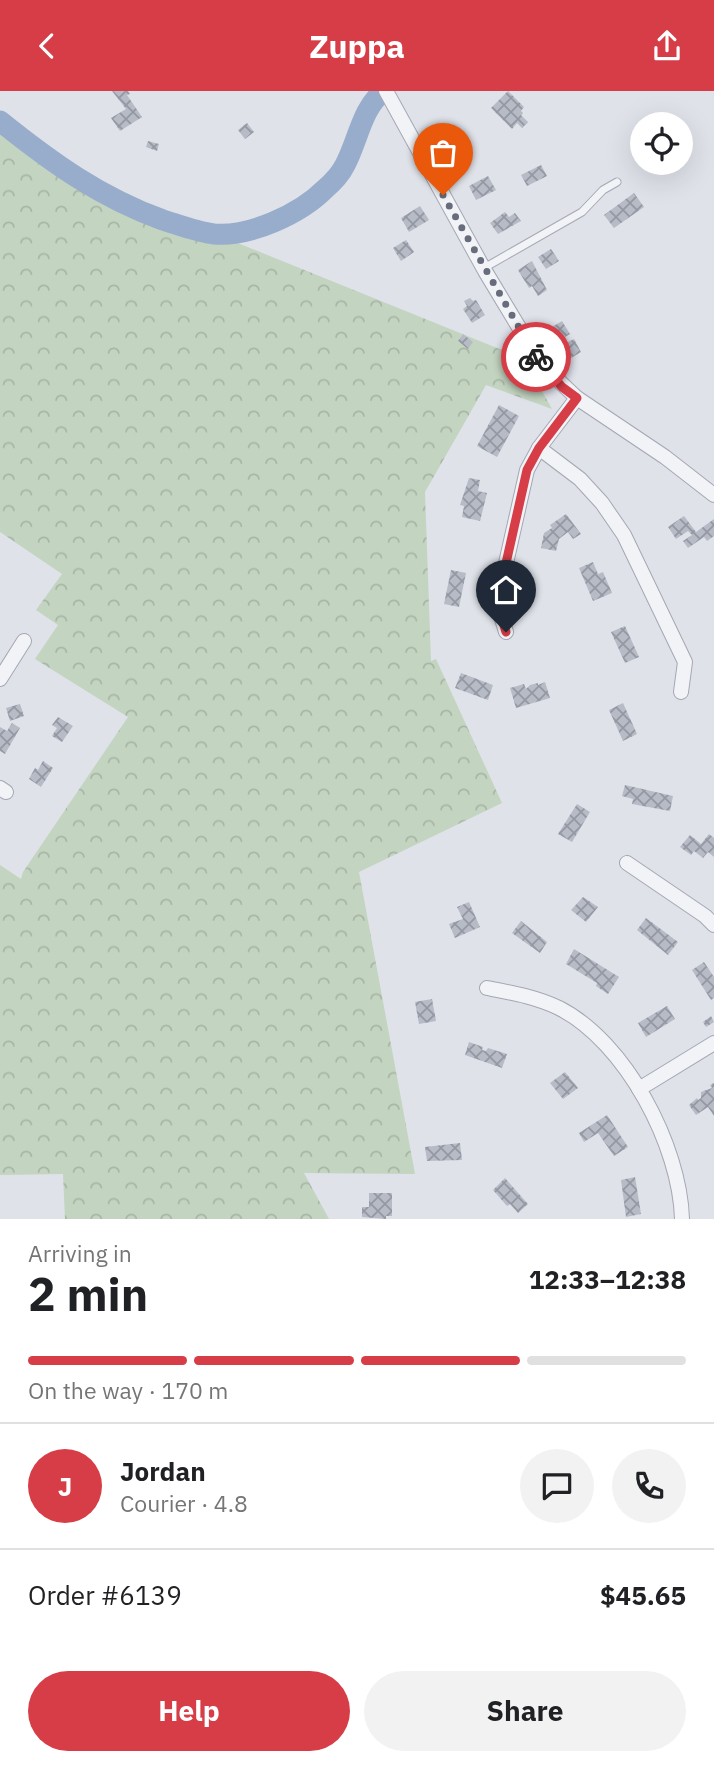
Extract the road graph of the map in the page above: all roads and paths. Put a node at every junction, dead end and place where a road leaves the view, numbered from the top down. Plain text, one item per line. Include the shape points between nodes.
1 (387, 93) edge
2 (617, 182) dead end
3 (484, 268) junction
4 (577, 398) junction
5 (539, 448) junction
6 (714, 495) edge
7 (506, 632) dead end
8 (24, 641) dead end
9 (0, 679) edge
10 (681, 692) dead end
11 (627, 863) dead end
12 (714, 925) edge
13 (488, 988) dead end
14 (714, 1043) edge
15 (639, 1089) junction
16 (682, 1219) edge

1 - 3 street
2 - 3 lane via 582,212
3 - 4 street via 541,365
4 - 5 street
4 - 6 street
5 - 7 street via 527,470 497,603
5 - 10 street via 580,479 624,535 685,662
8 - 9 street
11 - 12 street
13 - 15 street via 532,996 562,1010 587,1027
14 - 15 street
15 - 16 street via 669,1149

